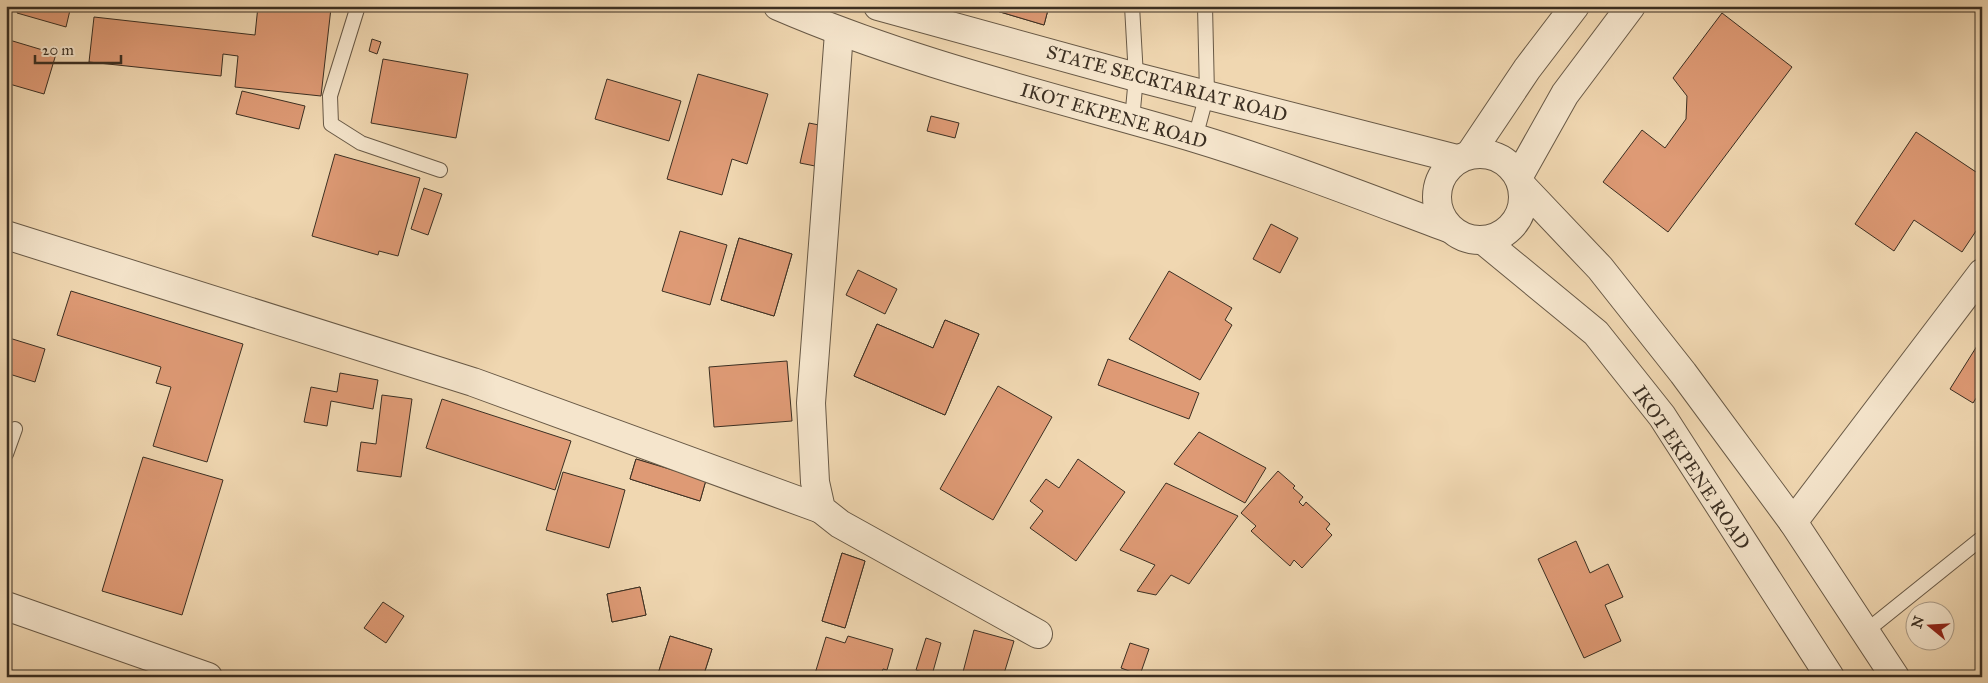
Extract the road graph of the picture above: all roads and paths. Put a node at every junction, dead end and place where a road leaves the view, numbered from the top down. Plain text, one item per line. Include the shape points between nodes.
1 (358, 6) edge
2 (778, 6) edge
3 (878, 6) edge
4 (1132, 6) edge
5 (1205, 6) edge
6 (1575, 6) edge
7 (1631, 6) edge
8 (839, 33) junction
9 (1136, 77) junction
10 (1207, 94) junction
11 (1132, 120) junction
12 (1195, 138) junction
13 (1463, 156) junction
14 (440, 170) dead end
15 (1521, 182) junction
16 (1448, 228) junction
17 (6, 235) edge
18 (1483, 240) junction
19 (1982, 273) edge
20 (15, 429) dead end
21 (6, 454) edge
22 (821, 509) junction
23 (1793, 522) junction
24 (1982, 538) edge
25 (6, 606) edge
26 (1865, 632) junction
27 (1038, 634) dead end
28 (208, 677) edge
29 (1830, 677) edge
30 (1895, 677) edge

1 - 14 lane via 330,96 331,124 361,143
2 - 8 street, IKOT EKPENE ROAD
3 - 9 street, STATE SECRTARIAT ROAD
4 - 9 lane
5 - 10 lane
6 - 13 street
7 - 15 street via 1565,94
8 - 11 street, IKOT EKPENE ROAD
8 - 22 street via 811,404 815,482
9 - 10 street, STATE SECRTARIAT ROAD
9 - 11 lane
10 - 12 lane
10 - 13 street, STATE SECRTARIAT ROAD
11 - 12 street, IKOT EKPENE ROAD
12 - 16 street, IKOT EKPENE ROAD
13 - 15 street via 1489,153 1506,161
13 - 16 street via 1445,170 1438,184 1436,200
15 - 18 street via 1523,206 1515,223 1501,235
15 - 23 street via 1600,268 1683,373
16 - 18 street via 1465,238
17 - 22 street via 473,382
18 - 29 street, IKOT EKPENE ROAD via 1596,334 1662,416
19 - 23 street
20 - 21 lane
22 - 27 street via 840,524
23 - 26 street
24 - 26 lane
25 - 28 street
26 - 30 street

